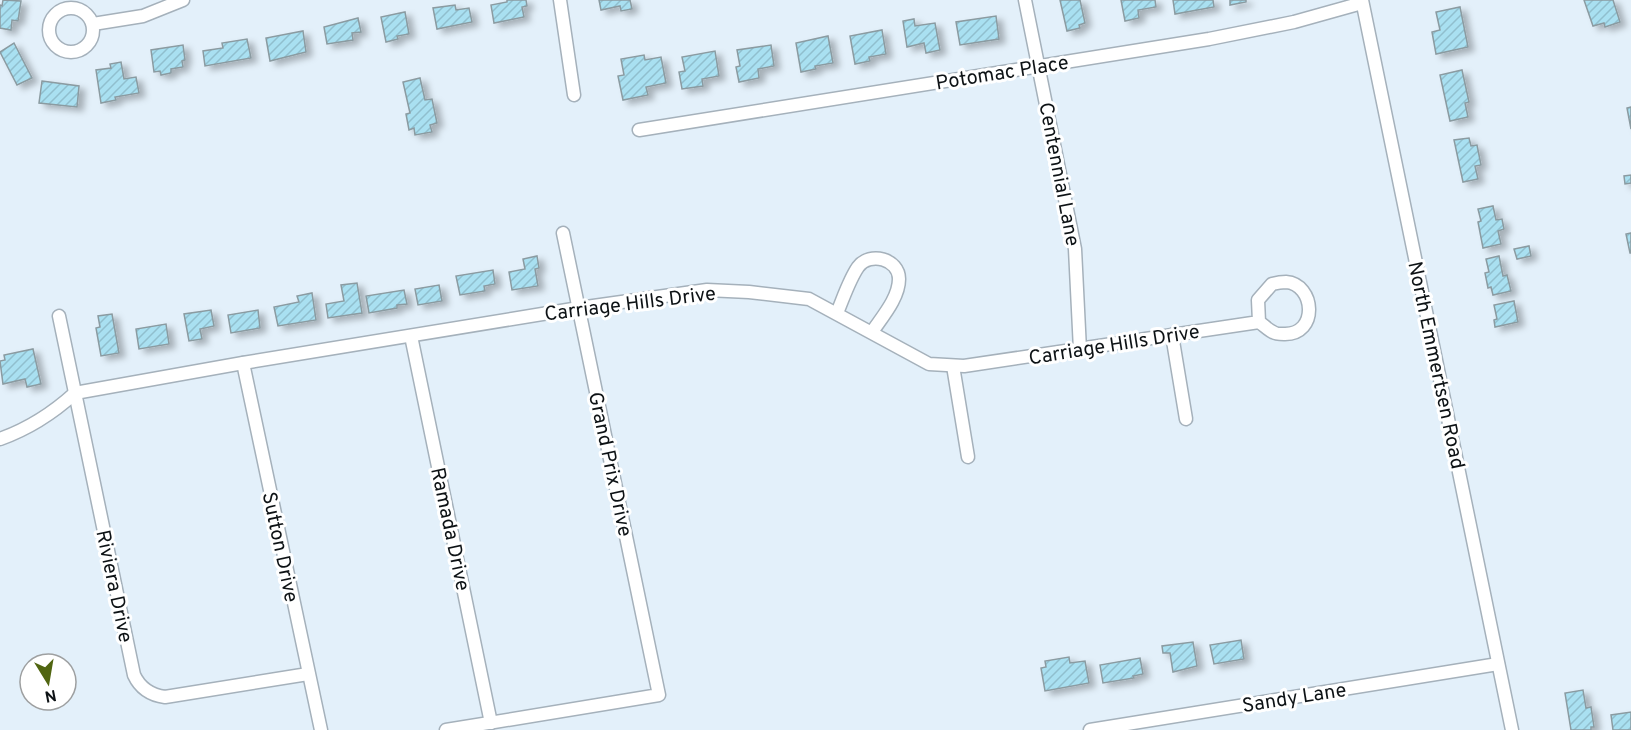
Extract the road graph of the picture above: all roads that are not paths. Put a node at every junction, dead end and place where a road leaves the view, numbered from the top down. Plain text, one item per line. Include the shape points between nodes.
1 (183, 0) edge
2 (560, 0) edge
3 (1025, 0) edge
4 (1362, 1) edge
5 (93, 24) dead end
6 (1039, 66) junction
7 (574, 95) dead end
8 (639, 130) dead end
9 (563, 233) dead end
10 (579, 308) junction
11 (837, 313) junction
12 (59, 316) dead end
13 (1259, 322) junction
14 (872, 332) junction
15 (1172, 335) junction
16 (411, 336) junction
17 (1080, 350) junction
18 (243, 363) junction
19 (953, 366) junction
20 (75, 393) junction
21 (1186, 419) dead end
22 (0, 439) edge
23 (968, 457) dead end
24 (1498, 664) junction
25 (308, 674) junction
26 (491, 723) junction
27 (321, 730) edge
28 (446, 730) edge
29 (1090, 730) edge
30 (1512, 730) edge

1 - 5 street via 143,16
2 - 7 street
3 - 6 street, Centennial Lane
4 - 6 street, Potomac Place via 1294,22
4 - 24 street, North Emmertsen Road
6 - 8 street, Potomac Place
6 - 17 street, Centennial Lane via 1075,249
9 - 10 street, Grand Prix Drive
10 - 11 street, Carriage Hills Drive via 707,290 809,299
10 - 16 street, Carriage Hills Drive
10 - 26 street, Grand Prix Drive via 659,695
11 - 14 street, Carriage Hills Drive
11 - 14 street via 858,266 880,258 890,262 898,270 896,294
12 - 20 street, Riviera Drive
13 - 13 street via 1258,300 1272,284 1288,282 1303,290 1309,306 1307,321 1300,330 1275,334
13 - 15 street, Carriage Hills Drive
14 - 19 street, Carriage Hills Drive via 929,364
15 - 17 street, Carriage Hills Drive
15 - 21 street
16 - 18 street, Carriage Hills Drive
16 - 26 street, Ramada Drive
17 - 19 street, Carriage Hills Drive
18 - 20 street, Carriage Hills Drive
18 - 25 street, Sutton Drive
19 - 23 street
20 - 22 street via 55,411
20 - 25 street, Riviera Drive via 138,682 146,691 165,697
24 - 29 street, Sandy Lane
24 - 30 street, North Emmertsen Road
25 - 27 street, Sutton Drive
26 - 28 street

